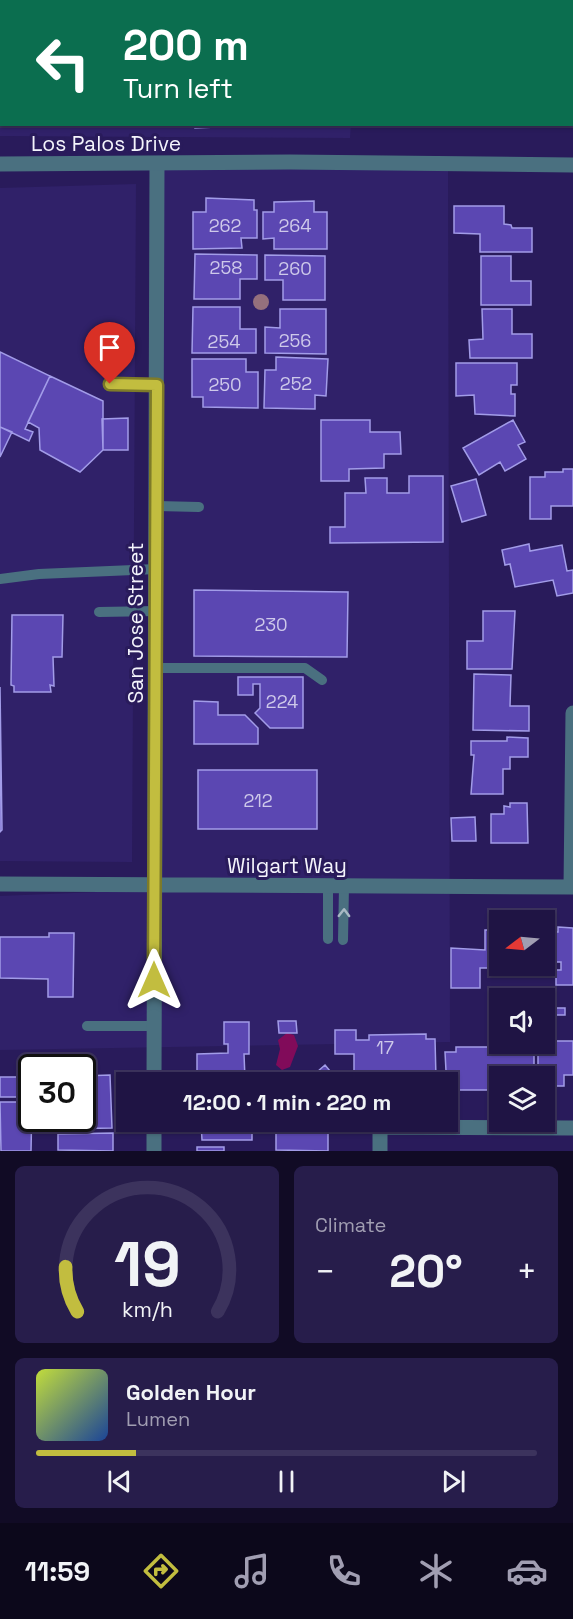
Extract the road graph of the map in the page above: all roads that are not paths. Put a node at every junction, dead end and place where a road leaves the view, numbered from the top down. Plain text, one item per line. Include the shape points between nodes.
1 (0, 164) edge
2 (157, 164) junction
3 (573, 165) edge
4 (110, 384) dead end
5 (157, 385) junction
6 (157, 506) junction
7 (199, 507) dead end
8 (157, 569) junction
9 (0, 579) edge
10 (157, 611) junction
11 (99, 612) dead end
12 (156, 668) junction
13 (322, 680) dead end
14 (573, 713) edge
15 (0, 884) edge
16 (155, 886) junction
17 (328, 886) junction
18 (344, 886) junction
19 (572, 886) edge
20 (328, 939) dead end
21 (343, 940) dead end
22 (87, 1026) dead end
23 (154, 1026) junction
24 (154, 1072) edge
25 (573, 1128) edge
26 (154, 1132) edge
27 (154, 1151) edge
28 (380, 1151) edge

1 - 2 street, Los Palos Drive
2 - 3 street, Los Palos Drive
2 - 5 street, San Jose Street
4 - 5 lane
5 - 6 street, San Jose Street
6 - 7 lane
6 - 8 street, San Jose Street
8 - 9 lane
8 - 10 street, San Jose Street
10 - 11 lane
10 - 12 street, San Jose Street
12 - 13 lane via 305,669
12 - 16 street, San Jose Street
14 - 19 street
15 - 16 street, Wilgart Way
16 - 17 street, Wilgart Way
16 - 23 street, San Jose Street
17 - 18 street, Wilgart Way
17 - 20 lane
18 - 19 street, Wilgart Way
21 -> 18 lane
22 - 23 lane
23 - 24 street, San Jose Street
25 - 28 street via 380,1127
26 - 27 street

